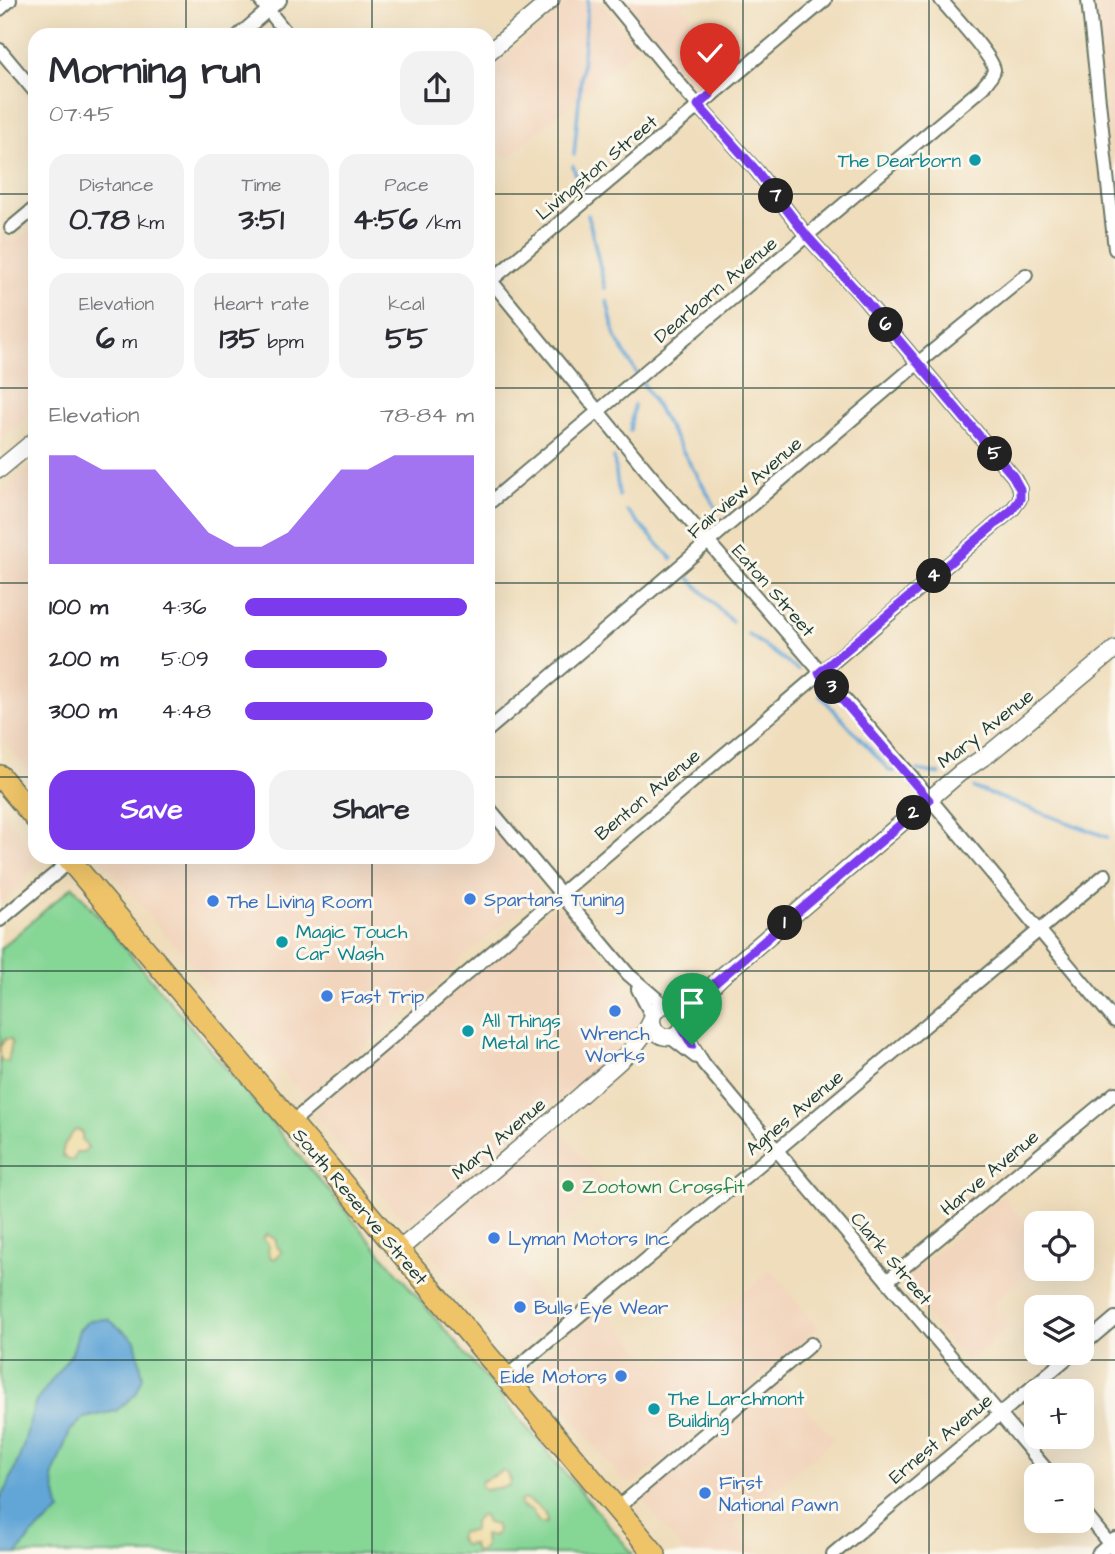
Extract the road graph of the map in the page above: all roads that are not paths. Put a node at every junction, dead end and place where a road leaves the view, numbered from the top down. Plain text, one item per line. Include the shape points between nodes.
1 (10, 0) edge
2 (280, 0) edge
3 (551, 0) edge
4 (611, 0) edge
5 (825, 0) edge
6 (941, 0) edge
7 (1088, 0) edge
8 (264, 5) edge
9 (0, 9) edge
10 (245, 28) edge
11 (282, 28) edge
12 (495, 46) edge
13 (0, 50) edge
14 (28, 84) edge
15 (698, 105) junction
16 (28, 214) edge
17 (11, 228) dead end
18 (807, 236) junction
19 (1115, 249) edge
20 (495, 275) edge
21 (1026, 275) dead end
22 (495, 287) edge
23 (918, 363) junction
24 (597, 411) junction
25 (28, 446) edge
26 (0, 469) edge
27 (495, 498) edge
28 (709, 544) junction
29 (1115, 649) edge
30 (819, 673) junction
31 (495, 724) edge
32 (0, 776) edge
33 (929, 800) junction
34 (28, 810) edge
35 (495, 815) edge
36 (64, 864) edge
37 (76, 864) edge
38 (1105, 875) dead end
39 (561, 892) junction
40 (0, 920) edge
41 (1040, 931) junction
42 (668, 1021) junction
43 (1115, 1021) edge
44 (1115, 1093) edge
45 (291, 1123) junction
46 (779, 1150) junction
47 (399, 1250) junction
48 (887, 1281) junction
49 (1115, 1318) edge
50 (1094, 1336) edge
51 (811, 1344) dead end
52 (1058, 1365) edge
53 (506, 1377) junction
54 (999, 1414) junction
55 (1041, 1463) edge
56 (617, 1508) junction
57 (1094, 1523) edge
58 (1113, 1544) edge
59 (655, 1554) edge
60 (833, 1554) edge
61 (1098, 1554) edge

1 - 9 street
2 - 8 street
3 - 12 street
4 - 15 street
5 - 15 street, Livingston Street
6 - 18 street, Dearborn Avenue via 987,55 994,72 982,88
7 - 19 street
8 - 10 street
8 - 11 street
13 - 14 street
15 - 18 street
15 - 20 street, Livingston Street
16 - 17 street
18 - 23 street
18 - 24 street, Dearborn Avenue
21 - 23 street, Fairview Avenue
22 - 24 street, Eaton Street
23 - 28 street, Fairview Avenue
23 - 30 street, Benton Avenue via 1013,476 1020,499
24 - 27 street, Dearborn Avenue
24 - 28 street, Eaton Street
25 - 26 street
28 - 30 street, Eaton Street
28 - 31 street, Fairview Avenue
29 - 33 street, Mary Avenue
30 - 33 street, Eaton Street
30 - 39 street, Benton Avenue
32 - 34 highway
33 - 41 street, Eaton Street
33 - 42 street, Mary Avenue
35 - 39 street
36 - 40 street
37 - 45 highway, South Reserve Street
38 - 41 street, Agnes Avenue
39 - 42 street, Clark Street
39 - 45 street, Benton Avenue
41 - 43 street, Eaton Street
41 - 46 street, Agnes Avenue
42 - 46 street, Clark Street
42 - 47 street, Mary Avenue
44 - 48 street, Harve Avenue
45 - 47 highway, South Reserve Street
46 - 48 street, Clark Street
46 - 53 street, Agnes Avenue
47 - 53 highway, South Reserve Street
48 - 54 street, Clark Street
49 - 50 street
51 - 56 street
52 - 54 street, Ernest Avenue
53 - 56 highway, South Reserve Street
54 - 55 street, Clark Street
54 - 60 street, Ernest Avenue
56 - 59 highway, South Reserve Street
57 - 58 street
58 - 61 street

